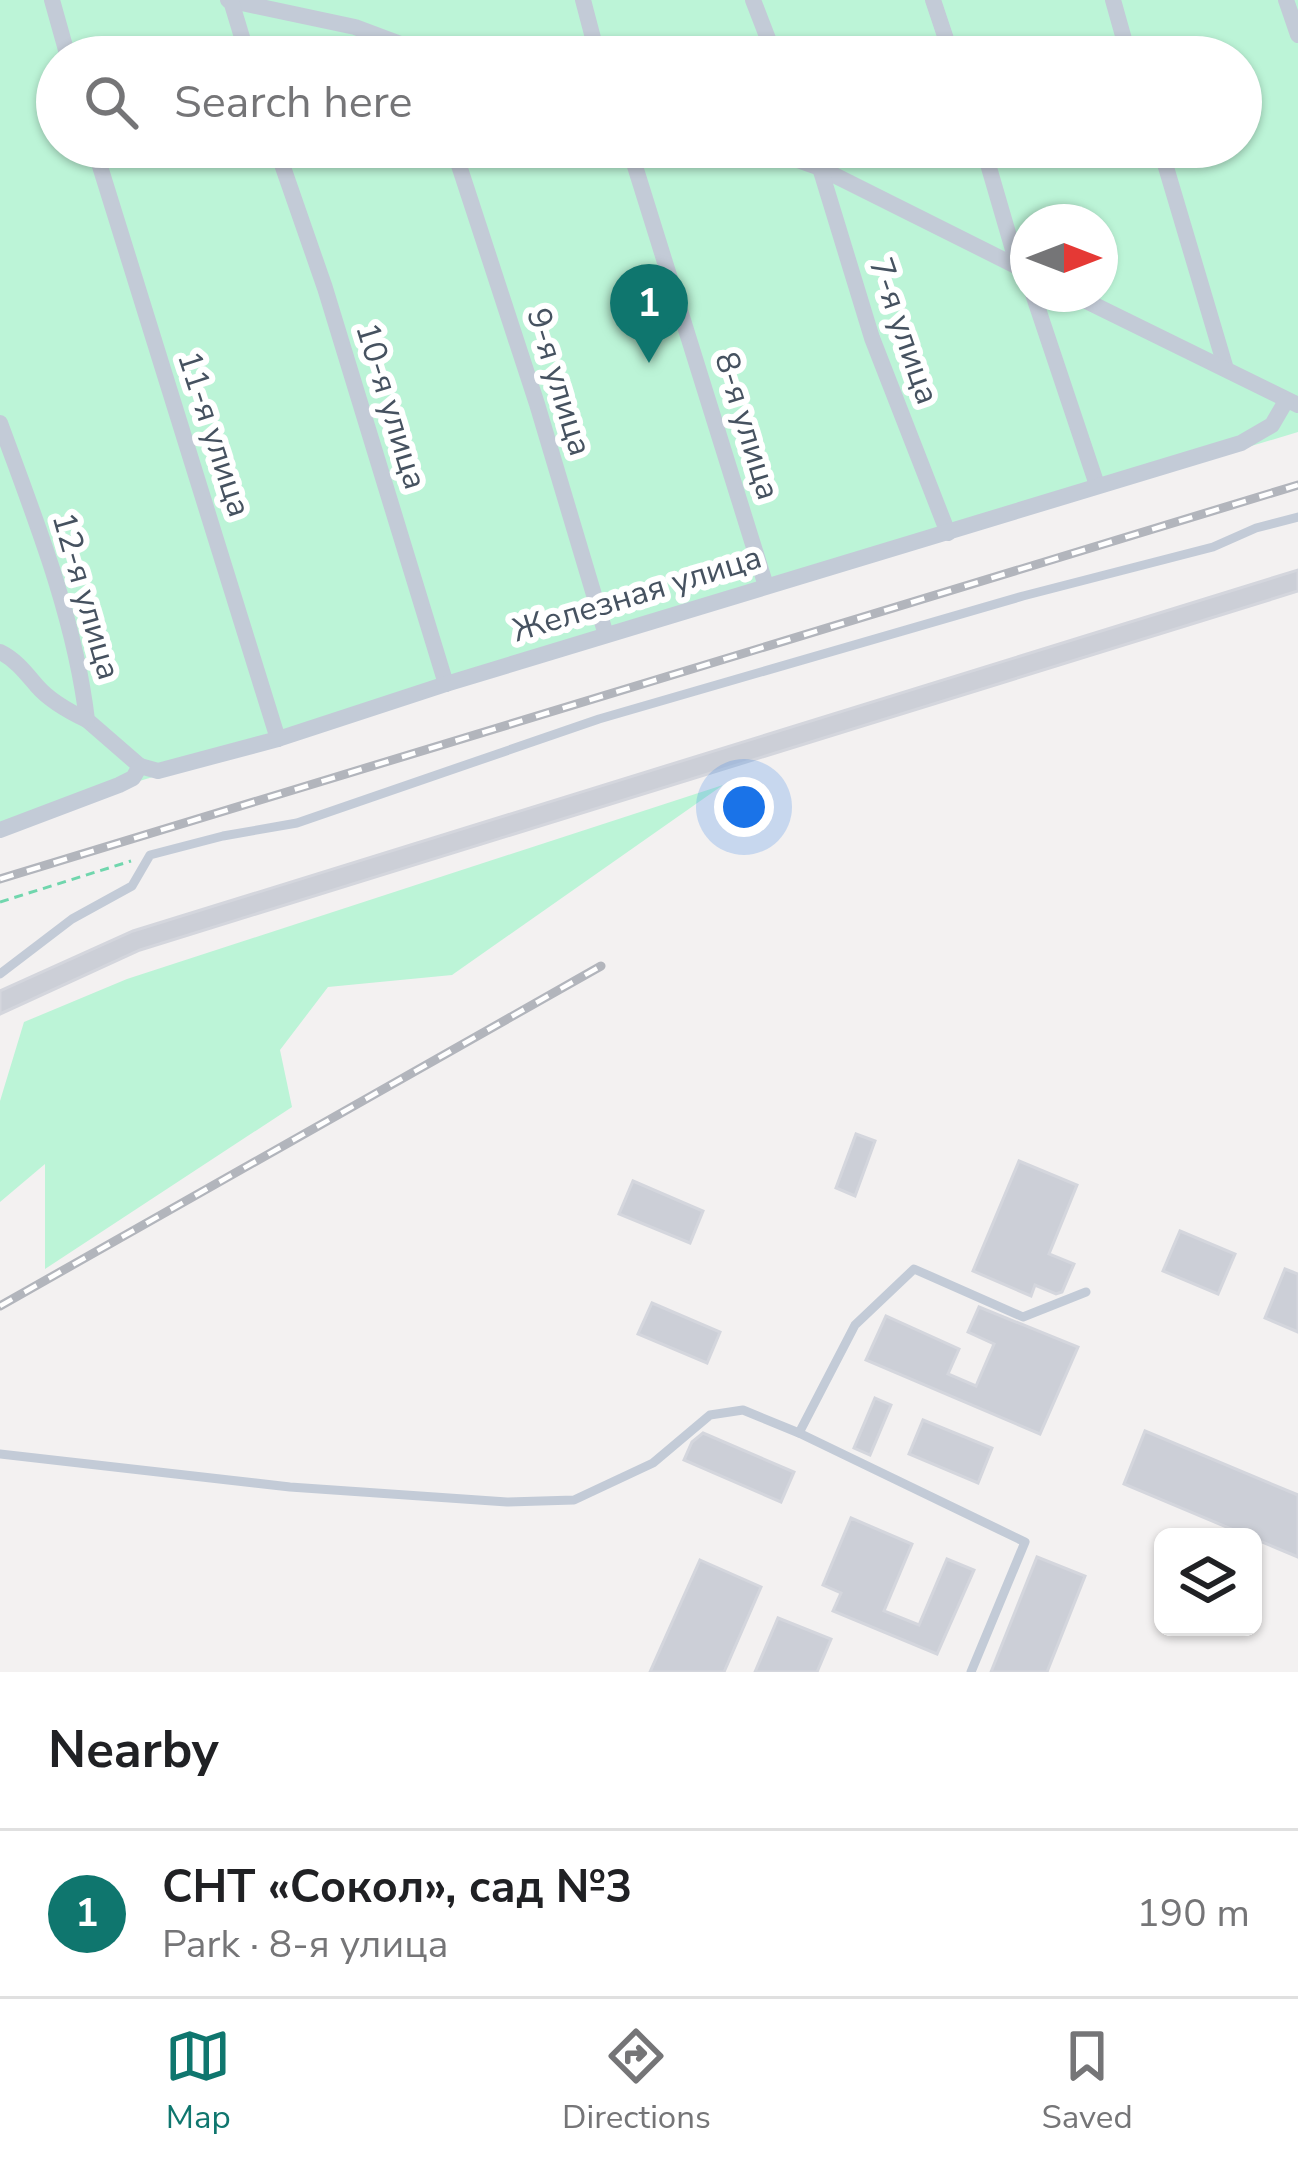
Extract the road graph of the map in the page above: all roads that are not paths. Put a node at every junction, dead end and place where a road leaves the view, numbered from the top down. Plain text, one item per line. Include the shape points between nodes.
1 (52, 0) edge
2 (230, 0) edge
3 (583, 0) edge
4 (753, 0) edge
5 (933, 0) edge
6 (1113, 0) edge
7 (1286, 0) edge
8 (1298, 35) edge
9 (62, 36) edge
10 (241, 36) edge
11 (379, 36) edge
12 (592, 36) edge
13 (767, 36) edge
14 (945, 36) edge
15 (1123, 36) edge
16 (101, 168) edge
17 (283, 168) edge
18 (460, 168) edge
19 (636, 168) edge
20 (820, 168) joint
21 (990, 168) edge
22 (1166, 168) edge
23 (1010, 230) edge
24 (1010, 263) edge
25 (1039, 312) edge
26 (1109, 312) edge
27 (1226, 369) junction
28 (1292, 403) edge
29 (0, 423) edge
30 (1096, 485) junction
31 (1298, 517) edge
32 (948, 533) junction
33 (766, 586) junction
34 (606, 635) junction
35 (0, 652) edge
36 (446, 684) junction
37 (87, 720) junction
38 (278, 739) junction
39 (140, 766) junction
40 (0, 830) edge
41 (0, 974) edge
42 (1086, 1292) dead end
43 (799, 1433) junction
44 (0, 1454) edge
45 (971, 1672) edge

1 - 9 street
2 - 10 street
2 - 11 street
3 - 12 street
4 - 13 street
5 - 14 street
6 - 15 street
7 - 8 street
16 - 38 street, 11-я улица
17 - 36 street, 10-я улица
18 - 34 street, 9-я улица
19 - 33 street, 8-я улица
20 - 24 street
20 - 32 street, 7-я улица via 872,338
21 - 23 street
22 - 27 street
25 - 30 street
26 - 27 street
27 - 28 street
28 - 30 street, Железная улица via 1241,443
29 - 37 street, 12-я улица via 65,619
30 - 32 street, Железная улица
31 - 41 lane via 599,719 297,823 150,855 132,886
32 - 33 street, Железная улица
33 - 34 street, Железная улица
34 - 36 street, Железная улица
35 - 37 street
36 - 38 street, Железная улица
37 - 39 street, 12-я улица
38 - 39 street, Железная улица via 158,771
39 - 40 street, Железная улица via 119,785
42 - 43 lane via 1023,1317 914,1269 855,1325
43 - 44 lane via 743,1410 710,1414 653,1462 574,1500 507,1502
43 - 45 lane via 1025,1542

